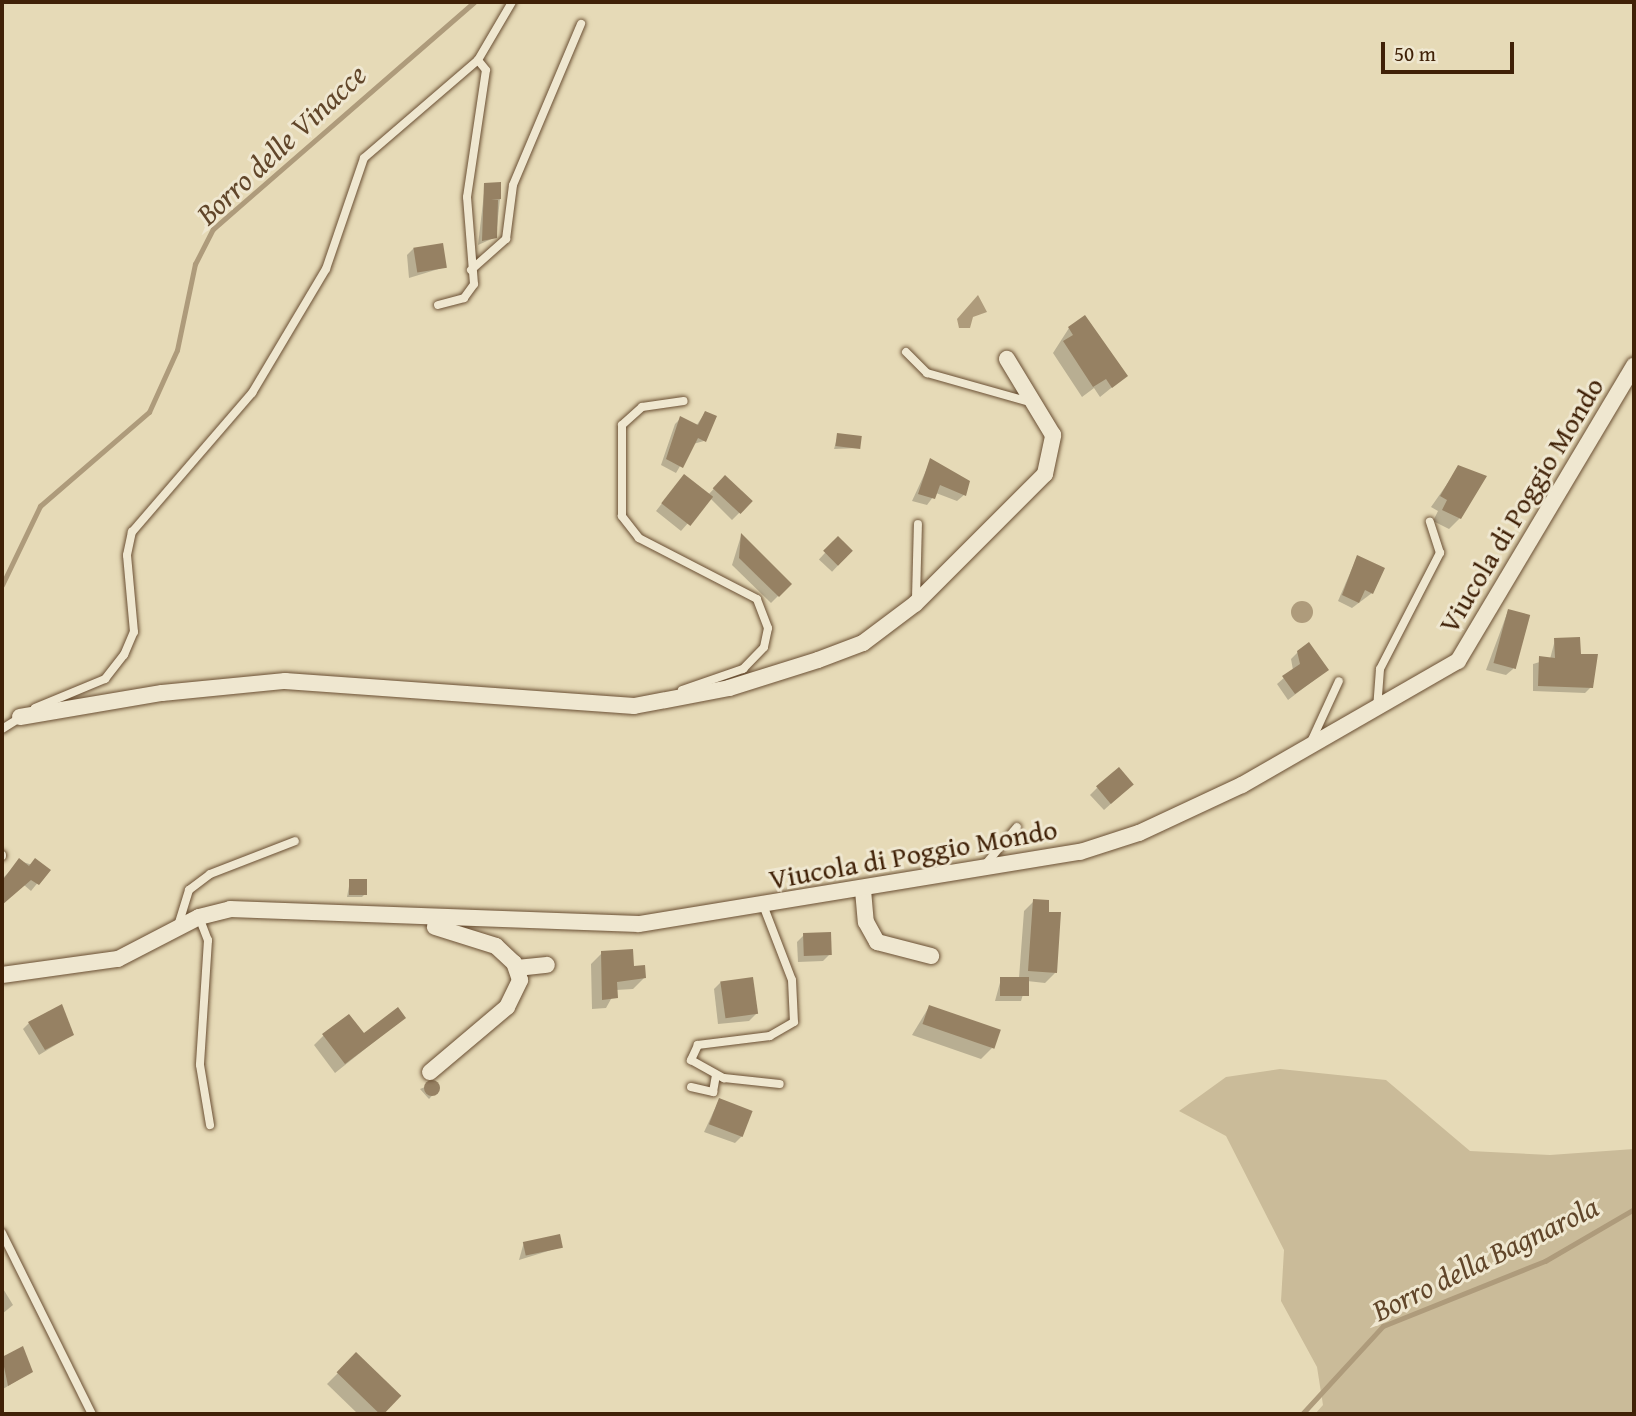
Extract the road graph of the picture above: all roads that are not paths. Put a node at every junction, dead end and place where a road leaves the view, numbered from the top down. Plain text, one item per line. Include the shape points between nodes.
1 (512, 2) edge
2 (581, 24) dead end
3 (478, 60) junction
4 (471, 270) junction
5 (438, 305) dead end
6 (906, 352) dead end
7 (1007, 359) dead end
8 (1634, 366) edge
9 (684, 401) dead end
10 (1033, 403) junction
11 (1430, 522) dead end
12 (918, 524) dead end
13 (915, 604) junction
14 (1339, 681) dead end
15 (608, 706) junction
16 (1377, 709) junction
17 (20, 717) junction
18 (2, 729) edge
19 (1309, 747) junction
20 (1017, 827) dead end
21 (295, 841) dead end
22 (984, 866) junction
23 (863, 890) junction
24 (763, 905) junction
25 (199, 917) junction
26 (390, 919) junction
27 (177, 929) junction
28 (931, 956) dead end
29 (547, 965) dead end
30 (517, 968) junction
31 (2, 975) edge
32 (430, 1072) dead end
33 (716, 1075) junction
34 (780, 1084) dead end
35 (691, 1087) dead end
36 (210, 1125) dead end
37 (2, 1233) edge
38 (92, 1414) edge

1 - 3 lane
2 - 4 lane via 513,185 506,239
3 - 4 lane via 486,70 467,197
3 - 17 lane via 365,158 326,269 252,393 132,532 127,555 134,632 124,655 105,679
4 - 5 lane via 474,284 464,298
6 - 10 lane via 927,373
7 - 10 street
8 - 16 street, Viucola di Poggio Mondo via 1458,661
9 - 15 lane via 642,407 622,425 622,516 639,538 757,599 767,637 758,656 735,673
10 - 13 street via 1053,435 1045,474
11 - 16 lane via 1440,553 1380,668
12 - 13 lane
13 - 15 street via 863,643 773,675 685,699
14 - 19 lane
15 - 17 street via 309,681 211,687
16 - 19 street, Viucola di Poggio Mondo
17 - 18 lane
19 - 22 street, Viucola di Poggio Mondo via 1139,833 1080,852
20 - 22 lane
21 - 27 lane via 210,874 189,890
22 - 23 street, Viucola di Poggio Mondo
23 - 24 street, Viucola di Poggio Mondo
23 - 28 street via 866,922 877,942
24 - 26 street, Viucola di Poggio Mondo via 639,924
24 - 33 lane via 786,957 797,1014 780,1033 698,1045 693,1065
25 - 26 street, Viucola di Poggio Mondo via 230,909
25 - 27 street, Viucola di Poggio Mondo
25 - 36 lane via 208,940 200,1053
26 - 30 street via 484,940
27 - 31 street, Viucola di Poggio Mondo via 118,959
29 - 30 street
30 - 32 street via 519,987 507,1007
33 - 34 lane
33 - 35 lane via 713,1092
37 - 38 lane

